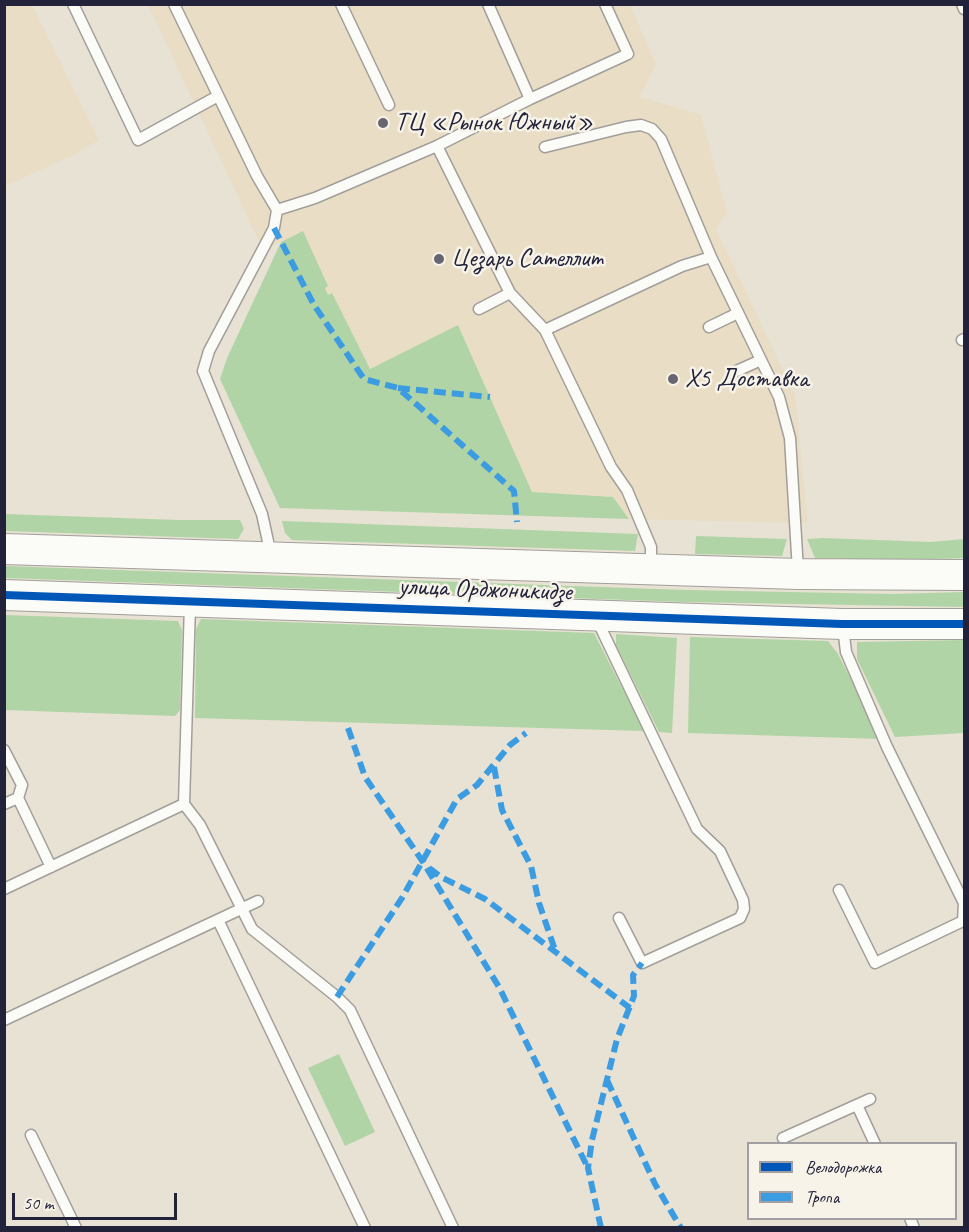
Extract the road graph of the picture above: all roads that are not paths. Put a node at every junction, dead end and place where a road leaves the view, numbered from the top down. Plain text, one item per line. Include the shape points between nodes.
1 (73, 4) edge
2 (174, 4) edge
3 (341, 4) edge
4 (488, 4) edge
5 (605, 4) edge
6 (962, 4) edge
7 (964, 9) edge
8 (218, 96) junction
9 (530, 99) junction
10 (389, 105) dead end
11 (437, 146) junction
12 (545, 147) dead end
13 (277, 210) junction
14 (711, 257) junction
15 (510, 293) junction
16 (480, 309) dead end
17 (738, 313) junction
18 (709, 327) dead end
19 (545, 330) junction
20 (761, 360) junction
21 (732, 373) dead end
22 (4, 549) edge
23 (271, 558) junction
24 (650, 569) junction
25 (798, 574) junction
26 (964, 575) edge
27 (4, 595) edge
28 (190, 602) junction
29 (594, 614) junction
30 (842, 624) junction
31 (964, 624) edge
32 (4, 750) edge
33 (18, 798) junction
34 (4, 804) edge
35 (184, 804) junction
36 (51, 867) junction
37 (4, 889) edge
38 (839, 890) dead end
39 (258, 901) dead end
40 (242, 909) junction
41 (619, 918) dead end
42 (218, 920) junction
43 (4, 1020) edge
44 (870, 1099) dead end
45 (857, 1105) junction
46 (31, 1135) dead end
47 (783, 1138) dead end
48 (875, 1142) edge
49 (76, 1227) edge
50 (365, 1227) edge
51 (453, 1227) edge

1 - 8 lane via 138,140
2 - 8 lane
3 - 10 lane
4 - 9 lane
5 - 9 lane via 628,54
6 - 7 lane
8 - 13 lane via 256,176
9 - 11 lane
11 - 13 lane
11 - 15 lane
12 - 14 lane via 641,125 652,129 661,139
13 - 23 lane via 274,228 209,351 203,371 262,513
14 - 17 lane
14 - 19 lane via 682,266
15 - 16 lane
15 - 19 lane
17 - 18 lane
17 - 20 lane
19 - 24 lane via 644,526 651,547
20 - 21 lane
20 - 25 lane via 779,397 790,438
22 - 23 street, улица Орджоникидзе
23 - 24 street, улица Орджоникидзе
24 - 25 street, улица Орджоникидзе
25 - 26 street, улица Орджоникидзе
27 - 28 street, улица Орджоникидзе
28 - 29 street, улица Орджоникидзе
28 - 35 lane
29 - 30 street, улица Орджоникидзе
29 - 41 lane via 692,821 720,851 744,909 740,918 642,963
30 - 31 street, улица Орджоникидзе
30 - 38 lane via 846,652 964,903 963,921 875,963
32 - 33 lane via 22,785
33 - 34 lane
33 - 36 lane
35 - 36 lane
35 - 40 lane via 201,825
36 - 37 lane
39 - 40 lane
40 - 42 lane
40 - 51 lane via 261,938 350,1010
42 - 43 lane
42 - 50 lane
44 - 45 lane
45 - 47 lane
45 - 48 lane
46 - 49 lane

